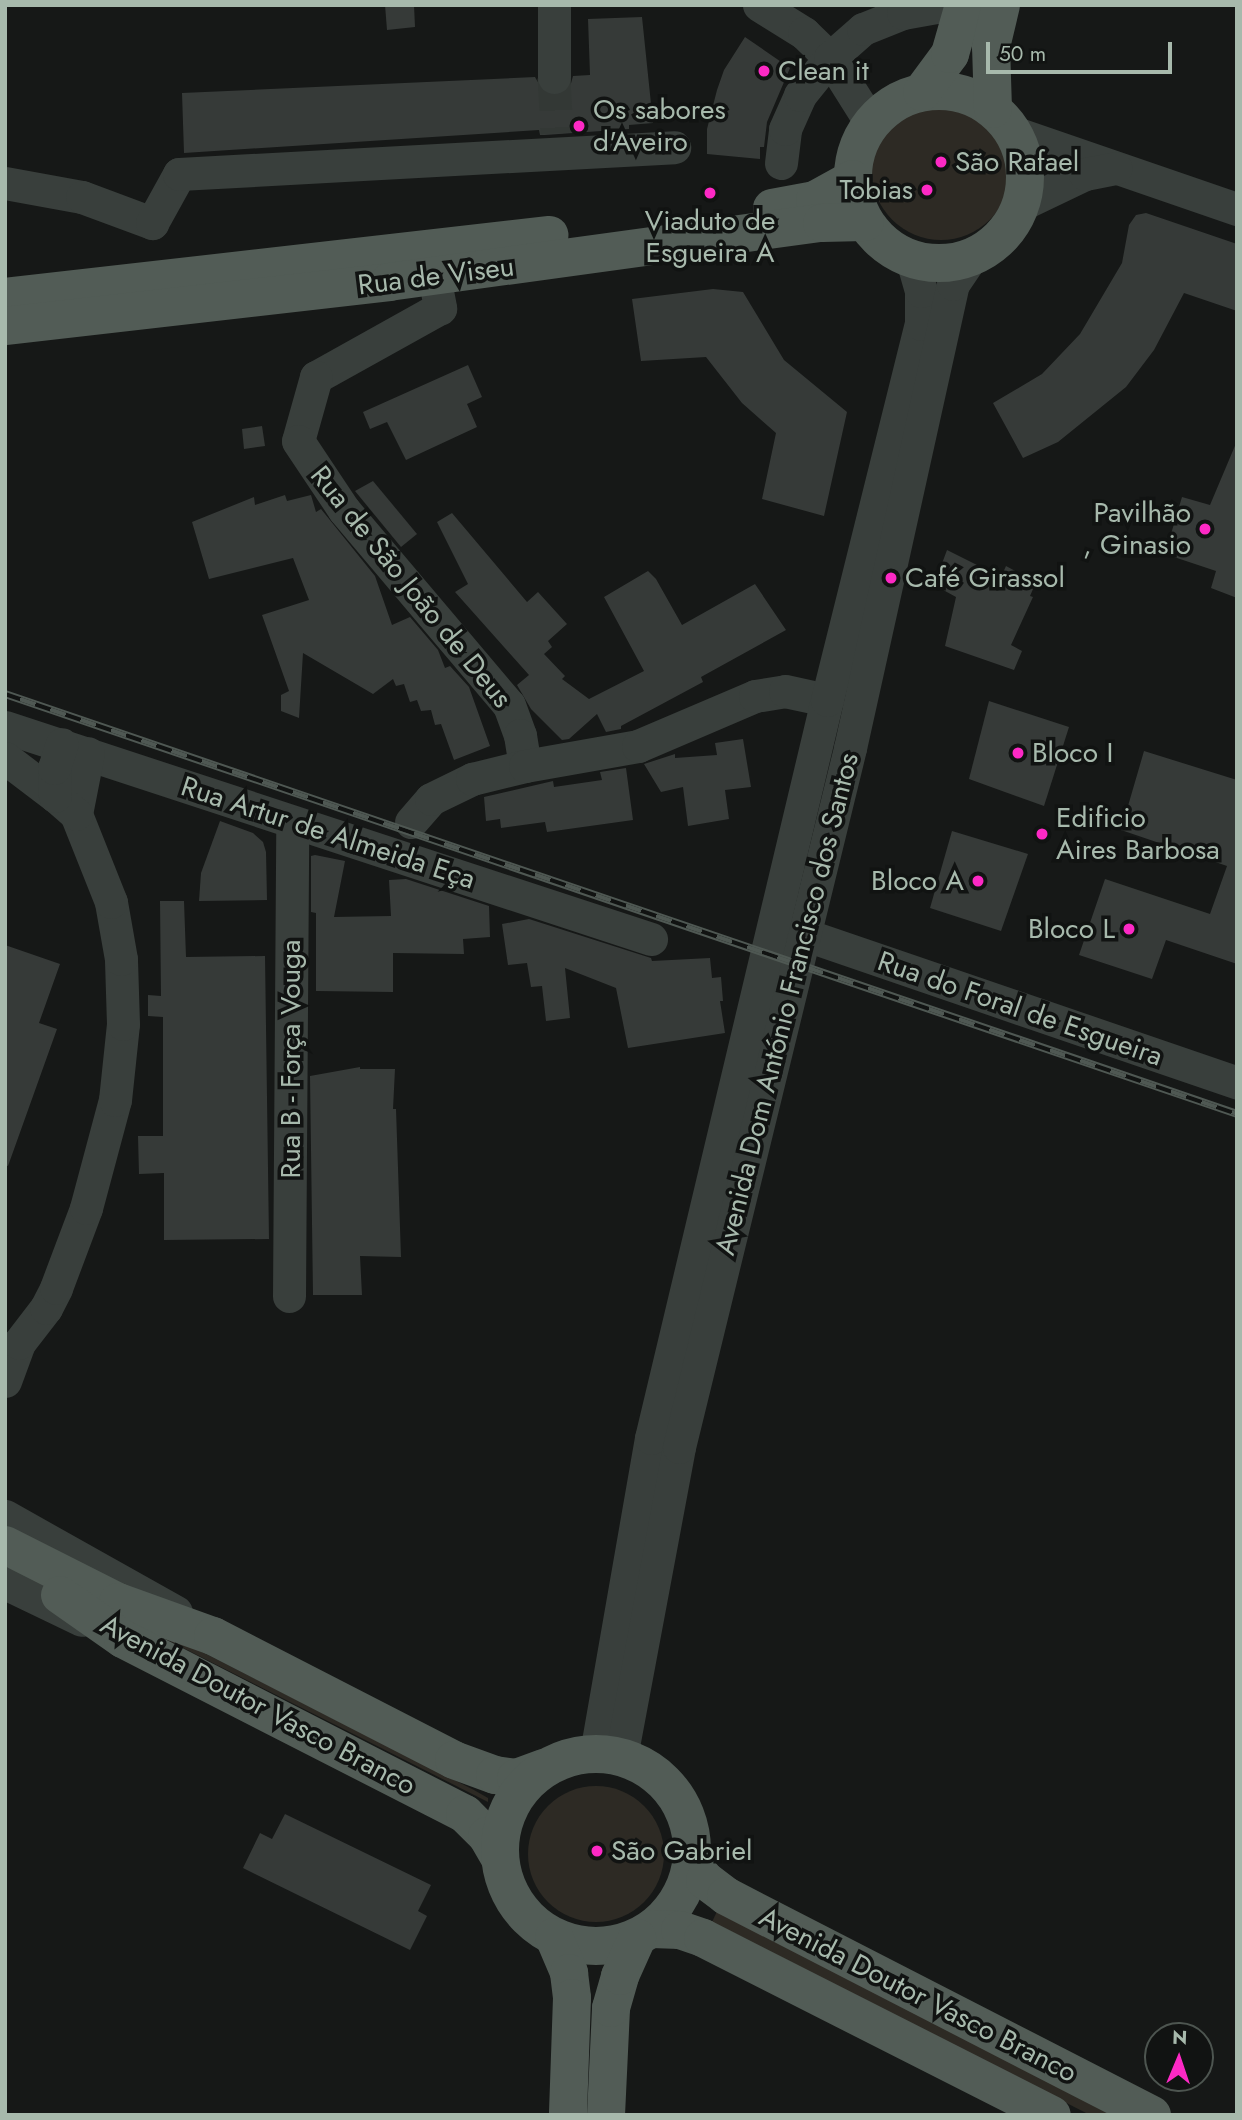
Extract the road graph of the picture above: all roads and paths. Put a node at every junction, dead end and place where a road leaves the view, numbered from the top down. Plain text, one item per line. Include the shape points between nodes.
1 (554, 5) edge
2 (759, 5) edge
3 (1001, 5) edge
4 (950, 6) edge
5 (830, 58) junction
6 (554, 76) tunnel mouth
7 (922, 92) junction
8 (1003, 120) junction
9 (872, 123) junction
10 (674, 147) dead end
11 (781, 163) dead end
12 (1115, 168) junction
13 (853, 180) junction
14 (5, 183) edge
15 (1022, 204) junction
16 (1237, 209) edge
17 (866, 222) junction
18 (971, 257) junction
19 (912, 259) junction
20 (435, 276) junction
21 (5, 297) edge
22 (5, 326) edge
23 (827, 700) junction
24 (5, 727) edge
25 (75, 749) junction
26 (5, 758) edge
27 (525, 766) junction
28 (65, 805) junction
29 (411, 822) dead end
30 (292, 823) junction
31 (803, 934) junction
32 (651, 939) dead end
33 (1237, 1083) edge
34 (289, 1296) dead end
35 (12, 1339) edge
36 (5, 1381) edge
37 (5, 1516) edge
38 (5, 1545) edge
39 (5, 1566) edge
40 (5, 1583) edge
41 (214, 1636) junction
42 (123, 1639) junction
43 (608, 1755) junction
44 (543, 1768) junction
45 (499, 1857) junction
46 (692, 1864) junction
47 (645, 1933) junction
48 (554, 1937) junction
49 (568, 2115) edge
50 (606, 2115) edge
51 (1052, 2115) edge
52 (1152, 2115) edge

1 - 6 street
2 - 5 street via 803,33
3 - 8 main road via 991,47
4 - 5 street via 903,13 863,29
4 - 7 main road via 950,54
5 - 9 street
5 - 11 street via 800,95 785,129
7 - 8 main road via 967,95
7 - 9 main road via 894,103
8 - 12 street
8 - 15 main road via 1025,160
9 - 13 main road via 857,150
10 - 14 street via 557,144 179,174 152,223 82,197
12 - 15 street via 1085,174
12 - 16 street
13 - 17 main road
13 - 21 main road, Rua de Viseu via 815,200 755,211
15 - 18 main road via 997,242
17 - 19 main road via 885,245
17 - 20 main road, Rua de Viseu via 822,223
18 - 19 main road via 942,264
18 - 31 street, Avenida Dom António Francisco dos Santos via 953,284 850,748
19 - 23 street, Avenida Dom António Francisco dos Santos via 921,291 920,324
20 - 22 main road, Rua de Viseu
20 - 27 street, Rua de São João de Deus via 440,308 316,377 298,441 344,510 509,705
23 - 27 street via 785,691 755,696 638,746
23 - 43 street, Avenida Dom António Francisco dos Santos via 651,1438
24 - 25 street, Rua Artur de Almeida Eça
25 - 28 street
25 - 30 street, Rua Artur de Almeida Eça
26 - 28 street
27 - 29 street via 472,779 431,799
28 - 35 street via 111,902 121,959 123,1024 116,1087 86,1208 46,1308
30 - 32 street, Rua Artur de Almeida Eça
30 - 34 street, Rua B - Força Vouga
31 - 33 street, Rua do Foral de Esgueira
31 - 43 street, Avenida Dom António Francisco dos Santos
35 - 36 street
37 - 41 street, Avenida Doutor Vasco Branco
38 - 41 main road, Avenida Doutor Vasco Branco via 118,1602
39 - 42 main road, Avenida Doutor Vasco Branco via 61,1596
40 - 42 street
41 - 44 main road, Avenida Doutor Vasco Branco via 454,1760 516,1778
42 - 45 main road, Avenida Doutor Vasco Branco via 465,1814 487,1836
43 - 44 main road via 569,1757
43 - 46 main road via 642,1765 677,1797 692,1840
44 - 45 main road via 509,1806 500,1831
45 - 48 main road via 515,1904 533,1924
46 - 47 main road via 685,1889 671,1911
46 - 52 main road, Avenida Doutor Vasco Branco via 726,1896
47 - 48 main road via 595,1947
47 - 50 main road via 620,1976 611,2008
47 - 51 main road, Avenida Doutor Vasco Branco via 680,1930 703,1938
48 - 49 main road via 569,1973 572,1998

